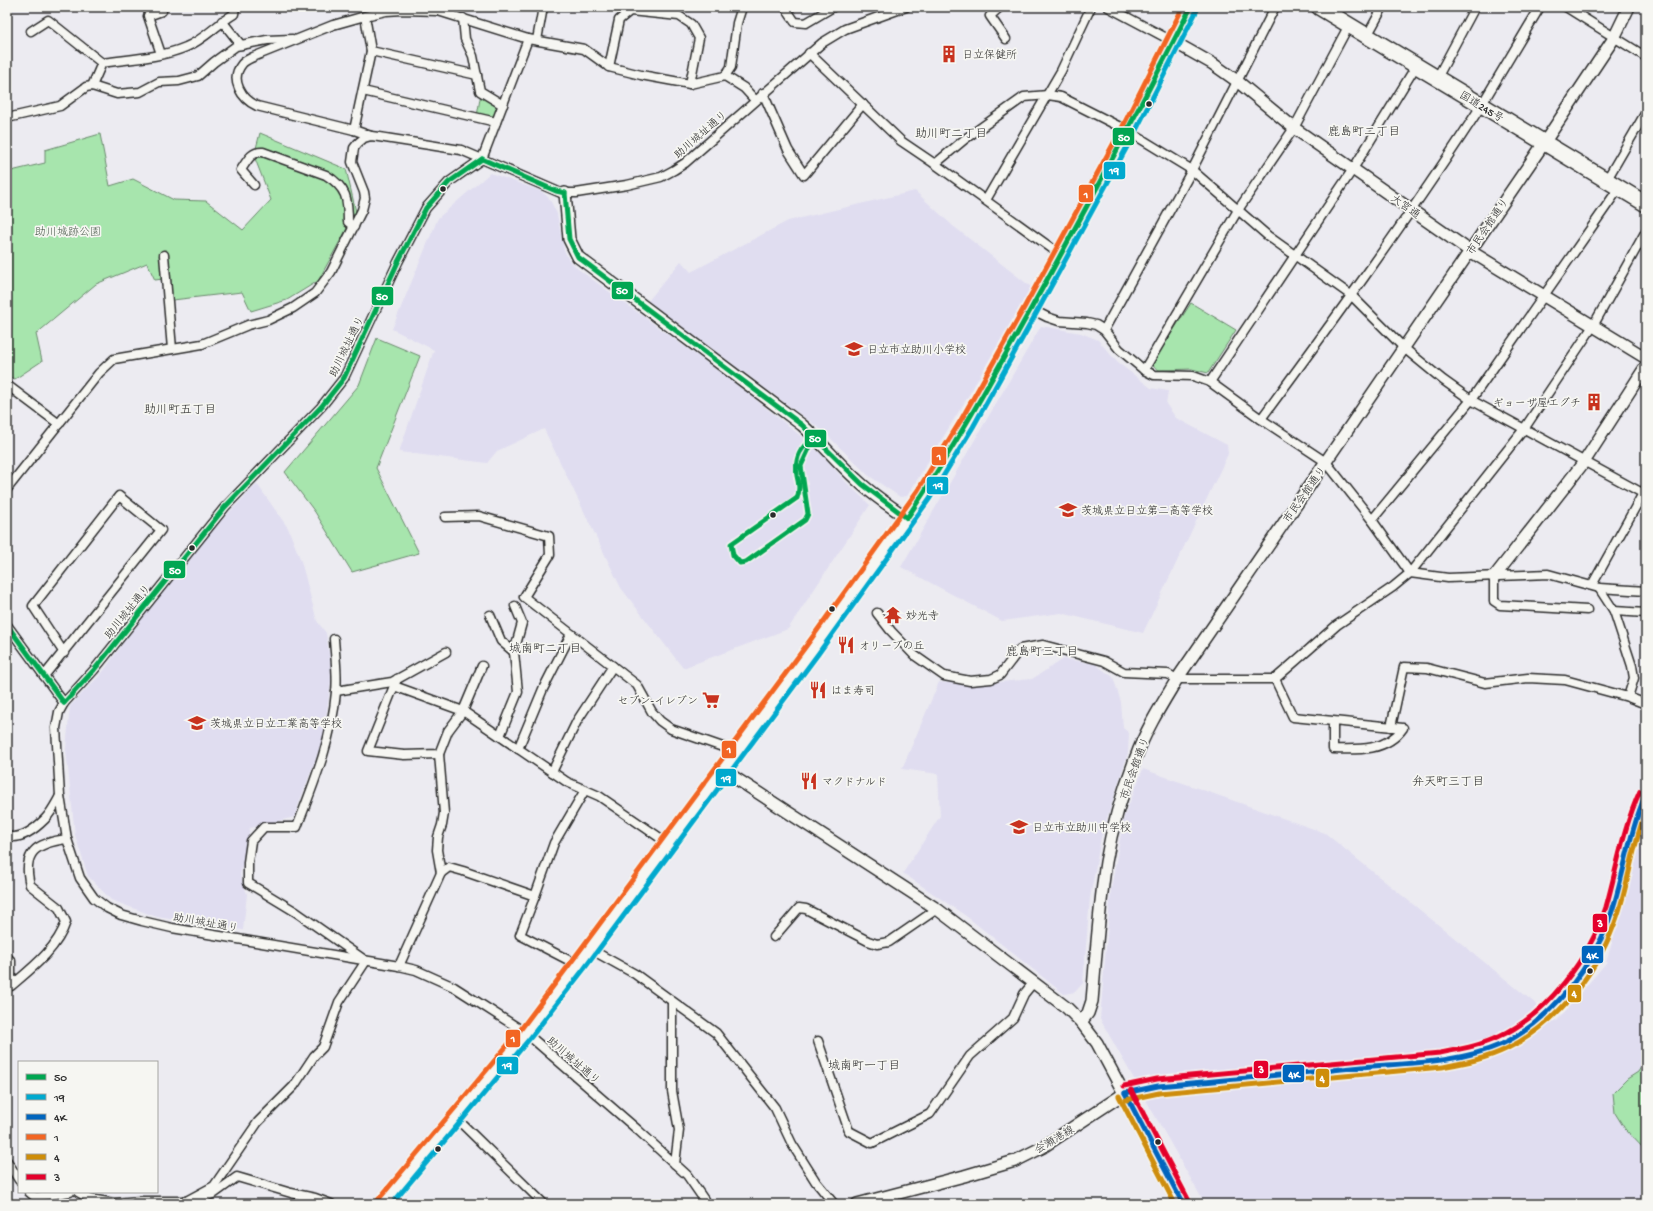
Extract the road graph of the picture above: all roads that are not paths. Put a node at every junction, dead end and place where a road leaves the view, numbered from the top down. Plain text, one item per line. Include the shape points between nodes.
1 (235, 7) edge
2 (543, 7) edge
3 (742, 7) edge
4 (785, 7) edge
5 (833, 7) edge
6 (906, 7) edge
7 (1000, 7) edge
8 (1091, 7) edge
9 (1108, 7) edge
10 (1191, 7) edge
11 (1275, 7) edge
12 (1319, 7) edge
13 (1383, 7) edge
14 (1475, 7) edge
15 (1540, 7) edge
16 (1566, 7) edge
17 (1629, 7) edge
18 (437, 9) edge
19 (629, 9) edge
20 (162, 11) dead end
21 (365, 16) junction
22 (463, 18) junction
23 (222, 21) junction
24 (1349, 25) junction
25 (31, 31) dead end
26 (1367, 36) junction
27 (1614, 38) junction
28 (297, 39) junction
29 (528, 39) junction
30 (1006, 39) dead end
31 (537, 40) junction
32 (1174, 42) junction
33 (241, 45) junction
34 (371, 51) junction
35 (809, 53) junction
36 (161, 54) junction
37 (1646, 57) edge
38 (102, 62) junction
39 (1416, 66) junction
40 (609, 67) junction
41 (478, 75) junction
42 (725, 76) junction
43 (1437, 78) junction
44 (1237, 81) junction
45 (690, 84) junction
46 (92, 86) junction
47 (363, 91) junction
48 (763, 92) junction
49 (1048, 95) junction
50 (755, 100) junction
51 (863, 104) junction
52 (503, 105) junction
53 (1481, 105) junction
54 (1646, 112) edge
55 (7, 118) edge
56 (496, 122) junction
57 (1294, 128) junction
58 (354, 130) junction
59 (1128, 131) junction
60 (371, 136) junction
61 (1544, 143) junction
62 (482, 159) junction
63 (935, 164) junction
64 (1353, 169) junction
65 (1192, 170) junction
66 (1612, 184) junction
67 (254, 185) dead end
68 (565, 193) junction
69 (986, 200) junction
70 (1646, 204) edge
71 (1238, 210) junction
72 (1411, 210) junction
73 (354, 227) junction
74 (1646, 231) edge
75 (1470, 251) junction
76 (164, 255) dead end
77 (1061, 255) junction
78 (1295, 256) junction
79 (1544, 295) junction
80 (1352, 296) junction
81 (1031, 309) junction
82 (1593, 326) junction
83 (1104, 330) junction
84 (1404, 348) junction
85 (172, 350) junction
86 (1646, 358) edge
87 (1646, 366) edge
88 (1144, 370) junction
89 (1210, 382) junction
90 (7, 385) edge
91 (1471, 400) junction
92 (1261, 419) junction
93 (59, 424) junction
94 (1524, 429) junction
95 (1326, 462) junction
96 (1584, 462) junction
97 (7, 489) edge
98 (1645, 492) edge
99 (445, 517) dead end
100 (907, 518) junction
101 (1372, 520) junction
102 (1410, 574) junction
103 (1494, 577) junction
104 (1596, 586) junction
105 (1646, 591) edge
106 (515, 606) dead end
107 (1588, 610) dead end
108 (1614, 611) junction
109 (1646, 613) edge
110 (877, 614) dead end
111 (490, 615) dead end
112 (7, 625) edge
113 (571, 634) junction
114 (334, 639) dead end
115 (446, 652) dead end
116 (514, 652) junction
117 (64, 653) junction
118 (482, 666) dead end
119 (613, 666) junction
120 (44, 676) junction
121 (1176, 679) junction
122 (1275, 679) junction
123 (396, 682) junction
124 (336, 691) junction
125 (1628, 697) junction
126 (64, 703) junction
127 (1646, 704) edge
128 (464, 711) junction
129 (1334, 721) junction
130 (1391, 727) junction
131 (500, 736) junction
132 (518, 749) junction
133 (737, 752) junction
134 (439, 754) junction
135 (723, 770) junction
136 (552, 772) junction
137 (585, 790) junction
138 (1646, 794) edge
139 (60, 796) junction
140 (7, 836) edge
141 (67, 839) junction
142 (668, 844) junction
143 (441, 873) junction
144 (535, 896) junction
145 (937, 909) junction
146 (774, 937) dead end
147 (590, 949) junction
148 (7, 957) edge
149 (366, 961) junction
150 (578, 965) junction
151 (399, 966) junction
152 (1033, 983) junction
153 (672, 1002) junction
154 (1081, 1022) junction
155 (526, 1032) junction
156 (818, 1041) dead end
157 (1125, 1093) junction
158 (456, 1118) junction
159 (7, 1161) edge
160 (675, 1164) junction
161 (18, 1178) edge
162 (31, 1193) edge
163 (63, 1193) edge
164 (80, 1193) edge
165 (188, 1200) junction
166 (331, 1204) edge
167 (383, 1204) edge
168 (544, 1204) edge
169 (707, 1204) edge
170 (834, 1204) edge
171 (857, 1204) edge
172 (1183, 1204) edge

1 - 23 street via 234,14
2 - 31 street
3 - 42 street via 737,23 731,67
4 - 5 street via 795,22 806,23
6 - 35 street, 助川城址通り via 845,29
7 - 30 street via 990,16
8 - 49 street
9 - 32 street
10 - 32 highway
11 - 44 street
12 - 24 highway, 国道245号
13 - 26 street
14 - 43 street
15 - 53 street
16 - 27 street
17 - 27 street, 市民会館通り
18 - 21 street via 386,11
18 - 22 street
19 - 40 street via 619,20
19 - 45 street via 679,16 691,24 699,38
20 - 36 street via 148,16
21 - 28 street
21 - 34 street
22 - 29 street
22 - 41 street via 465,39
23 - 33 street
23 - 36 street via 207,36 186,47
24 - 26 highway, 国道245号
24 - 57 street
25 - 38 street via 48,20
26 - 39 highway, 国道245号
27 - 37 street
27 - 61 street, 市民会館通り
28 - 33 street via 267,40
28 - 58 street via 242,63 237,79 238,88 243,96 257,106
29 - 31 street
29 - 52 street
31 - 40 street via 584,49
32 - 44 street, 大宮通
32 - 59 highway
33 - 46 street via 236,46 198,76 179,81 159,82 140,92 117,94
34 - 41 street
34 - 47 street
35 - 48 street, 助川城址通り
35 - 51 street
36 - 38 street
38 - 46 street
39 - 43 highway, 国道245号
39 - 64 street
40 - 45 street
41 - 52 street via 480,90
42 - 45 street
42 - 50 street via 744,88
43 - 53 highway, 国道245号
44 - 57 street, 大宮通
44 - 65 street
46 - 55 street via 86,87 60,106
47 - 56 street
47 - 58 street
48 - 50 street, 助川城址通り
48 - 51 street via 788,150 804,175
49 - 59 street via 1061,97
49 - 63 street via 1024,97 964,139
49 - 69 street
50 - 68 street, 助川城址通り via 685,163 661,177 627,185
51 - 63 street via 901,141
52 - 56 street
53 - 61 highway, 国道245号
53 - 72 street
54 - 66 street
56 - 62 street
57 - 64 street, 大宮通
57 - 71 street
58 - 60 street
59 - 65 street
59 - 77 highway
60 - 62 street via 453,148
60 - 73 street via 358,143 352,155 354,171 365,198
61 - 66 highway, 国道245号
61 - 75 street, 市民会館通り
62 - 68 street, 助川城址通り
62 - 126 street, 助川城址通り via 449,182 426,208 337,389 225,507 94,670
63 - 69 street
64 - 72 street, 大宮通
64 - 78 street
65 - 71 street
65 - 83 street
66 - 70 highway, 国道245号
66 - 79 street
67 - 73 street via 241,170 251,154 257,152 326,175 345,193 348,222
68 - 100 street via 569,239 578,257 802,425 866,488
69 - 77 street
71 - 78 street
71 - 88 street
72 - 75 street, 大宮通
72 - 80 street
73 - 85 street via 331,272 315,293 293,308 202,344
74 - 82 street
75 - 79 street, 大宮通
75 - 84 street, 市民会館通り
76 - 85 street
77 - 81 highway
78 - 80 street
78 - 89 street
79 - 82 street, 大宮通
79 - 91 street
80 - 84 street
80 - 92 street
81 - 83 street via 1047,317 1087,322
81 - 100 highway via 949,453
82 - 86 street, 大宮通
82 - 94 street
83 - 88 street via 1119,349
84 - 91 street
84 - 95 street, 市民会館通り
85 - 93 street via 114,359 99,373
87 - 96 street
88 - 89 street via 1154,375 1193,376
89 - 92 street
90 - 93 street
91 - 94 street
91 - 101 street
92 - 95 street
93 - 97 street
94 - 96 street
94 - 102 street
95 - 101 street
95 - 121 street, 市民会館通り
96 - 98 street
96 - 103 street
98 - 104 street
99 - 113 street via 479,516 549,536 550,554 524,596
100 - 133 highway
101 - 102 street
102 - 103 street via 1448,578
102 - 122 street via 1337,625
103 - 104 street via 1548,574
103 - 107 street via 1494,602 1500,605
104 - 105 street
104 - 108 street
106 - 116 street via 522,623
108 - 109 street
108 - 125 street via 1634,678
110 - 121 street via 914,655 944,676 970,681 991,679 1000,675 1020,649 1043,645 1104,661 1124,672 1168,674
111 - 116 street via 501,641
112 - 120 street
113 - 119 street
113 - 132 street via 543,689
114 - 124 street
115 - 123 street
116 - 131 street via 518,692
117 - 117 street via 161,530 119,496 33,606
117 - 120 street
118 - 128 street
119 - 133 street via 637,685 652,712 671,729
119 - 136 street via 577,721
120 - 126 street
121 - 122 street
121 - 154 street, 市民会館通り via 1136,756 1114,827 1106,861 1092,1001 1088,1013
122 - 129 street via 1293,717
123 - 124 street
123 - 128 street
123 - 134 street via 368,751 404,755
124 - 149 street via 327,746 297,827 264,827 251,841 248,883 296,912
125 - 127 street
125 - 130 street via 1565,680 1528,678 1485,683 1427,668 1404,667
126 - 139 street, 助川城址通り via 59,712 56,728
128 - 131 street
128 - 134 street via 448,731
129 - 130 street
129 - 130 street via 1333,749 1365,749 1385,744 1397,737 1403,728
131 - 132 street
132 - 136 street
133 - 135 highway
134 - 143 street via 444,813 437,850
135 - 142 highway
135 - 145 street
136 - 137 street
137 - 142 street via 599,796
137 - 144 street via 554,843
138 - 157 street via 1633,828 1609,921 1595,952 1574,981 1542,1016 1509,1040 1484,1051 1441,1060 1158,1086
139 - 140 street via 46,819 20,837
139 - 141 street, 助川城址通り
141 - 148 street via 40,846 31,854 27,866 30,885 60,908 66,922 62,933 40,961 11,986 11,961
141 - 149 street, 助川城址通り via 72,860 87,890 106,908 121,915 172,928
142 - 147 highway
143 - 144 street via 449,868 463,871
143 - 151 street
144 - 150 street via 520,935
145 - 146 street via 888,942 877,944 806,909 799,908
145 - 152 street
147 - 150 highway
147 - 153 street via 635,974
149 - 151 street, 助川城址通り
149 - 165 street via 339,1002 323,1046 294,1086 258,1122 214,1186
150 - 155 highway
151 - 155 street, 助川城址通り via 416,970 454,987
152 - 154 street via 1067,1008
152 - 156 street via 1024,994 1013,1018 970,1056 930,1114 872,1143 849,1131
153 - 160 street via 672,1091 679,1130
153 - 170 street via 716,1033 775,1108 792,1144 816,1182
154 - 157 street via 1097,1043
155 - 158 highway
155 - 160 street, 助川城址通り
157 - 171 street, 会瀬港線 via 1043,1147 1015,1161
157 - 172 street
158 - 167 highway
158 - 168 street
159 - 161 street
160 - 169 street, 助川城址通り via 687,1175
162 - 163 street via 35,1197
164 - 165 street via 90,1199 114,1203
165 - 166 street via 196,1201 215,1193 237,1177

